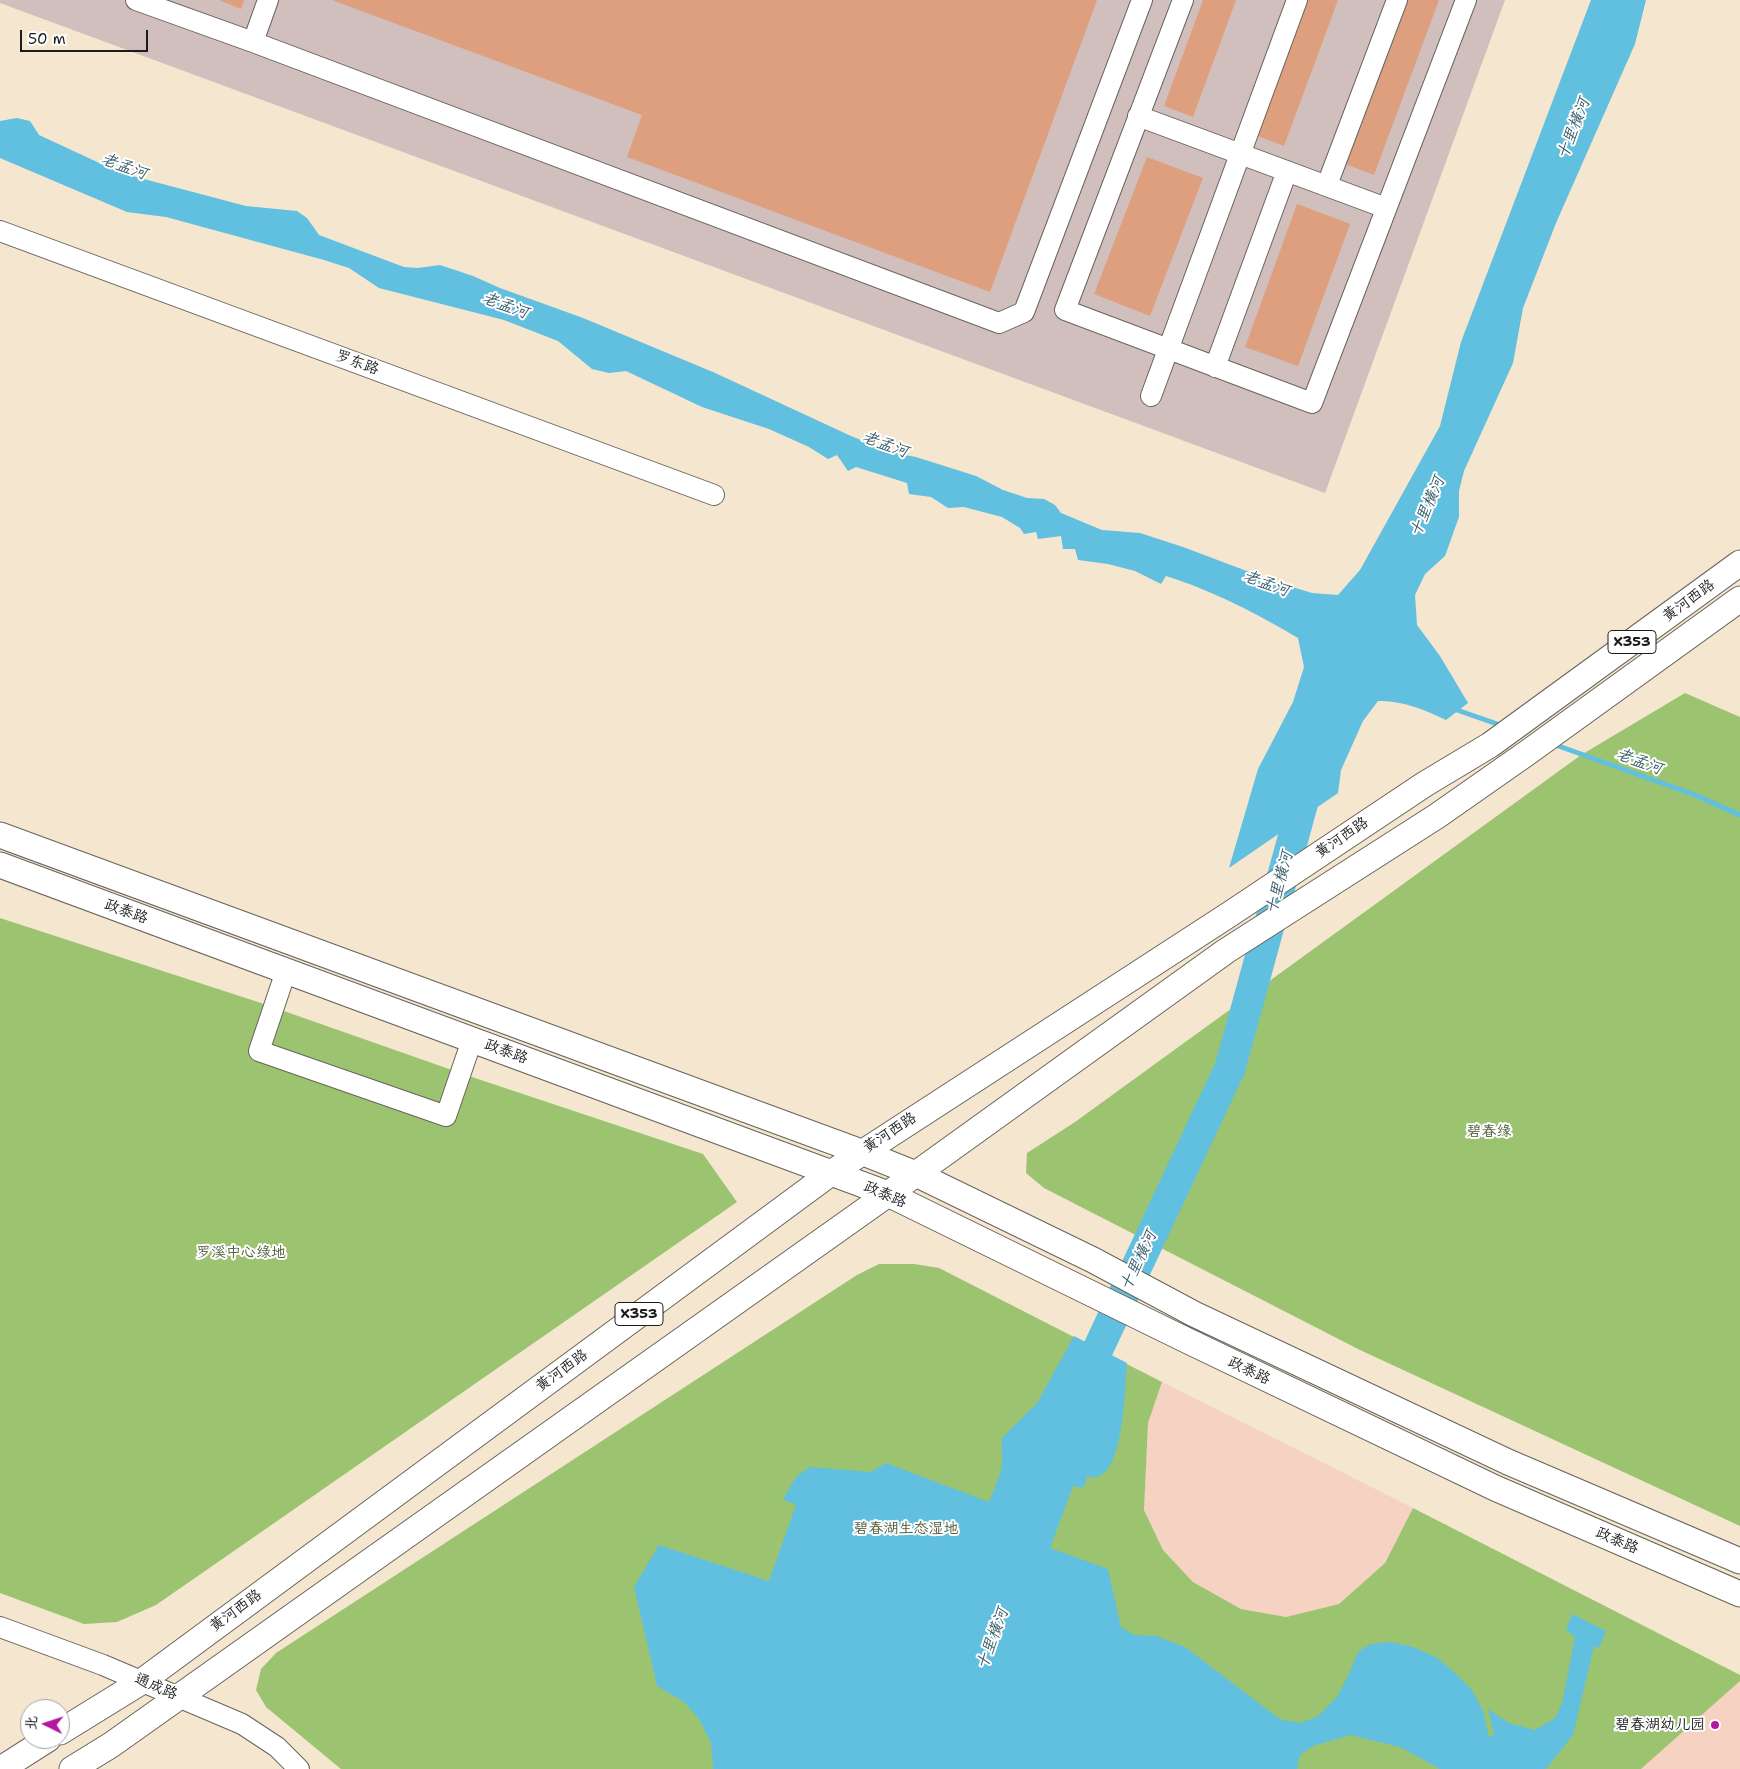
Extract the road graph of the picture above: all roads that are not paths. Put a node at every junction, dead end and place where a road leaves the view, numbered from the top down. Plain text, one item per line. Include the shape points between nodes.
1 (136, 0) edge
2 (268, 0) edge
3 (1142, 0) edge
4 (1183, 0) edge
5 (1296, 0) edge
6 (1396, 0) edge
7 (1466, 0) edge
8 (252, 42) junction
9 (1138, 116) junction
10 (1240, 154) junction
11 (1288, 171) junction
12 (1327, 185) junction
13 (1386, 208) junction
14 (0, 231) edge
15 (1168, 349) junction
16 (1215, 367) junction
17 (1151, 396) dead end
18 (714, 494) dead end
19 (1740, 563) edge
20 (1740, 599) edge
21 (0, 835) edge
22 (0, 865) edge
23 (286, 971) junction
24 (472, 1040) junction
25 (861, 1152) junction
26 (831, 1173) junction
27 (916, 1174) junction
28 (888, 1194) junction
29 (1740, 1562) edge
30 (1740, 1594) edge
31 (0, 1626) edge
32 (141, 1682) junction
33 (178, 1697) junction
34 (70, 1726) edge
35 (33, 1749) edge
36 (2, 1769) edge
37 (72, 1769) edge
38 (299, 1769) edge

1 - 8 street
2 - 8 street
3 - 8 street via 1024,312 999,323
4 - 9 street
5 - 10 street
6 - 12 street
7 - 13 street
9 - 10 street
9 - 15 street via 1064,310
10 - 11 street
10 - 15 street
11 - 12 street
11 - 16 street
12 - 13 street
13 - 16 street via 1312,403
14 - 18 street, 罗东路
15 - 16 street
15 - 17 street
19 - 25 main road, 黄河西路 / X353 via 1490,744
20 - 27 main road, 黄河西路 / X353 via 1437,816 1226,951
21 - 25 main road, 政泰路
22 - 23 main road, 政泰路
23 - 24 main road, 政泰路
23 - 24 street via 259,1051 446,1116
24 - 26 main road, 政泰路
25 - 26 main road, 黄河西路 / X353
25 - 27 main road, 政泰路
26 - 28 main road, 政泰路
26 - 32 main road, 黄河西路 / X353
27 - 28 main road, 黄河西路 / X353
27 - 29 main road, 政泰路 via 1093,1260 1194,1314 1508,1462
28 - 30 main road, 政泰路 via 1495,1488
28 - 33 main road, 黄河西路 / X353
31 - 32 street, 通成路
32 - 33 street, 通成路
32 - 34 main road, 黄河西路 / X353
33 - 37 main road, 黄河西路 / X353
33 - 38 street, 通成路 via 242,1724 277,1747
35 - 36 main road

